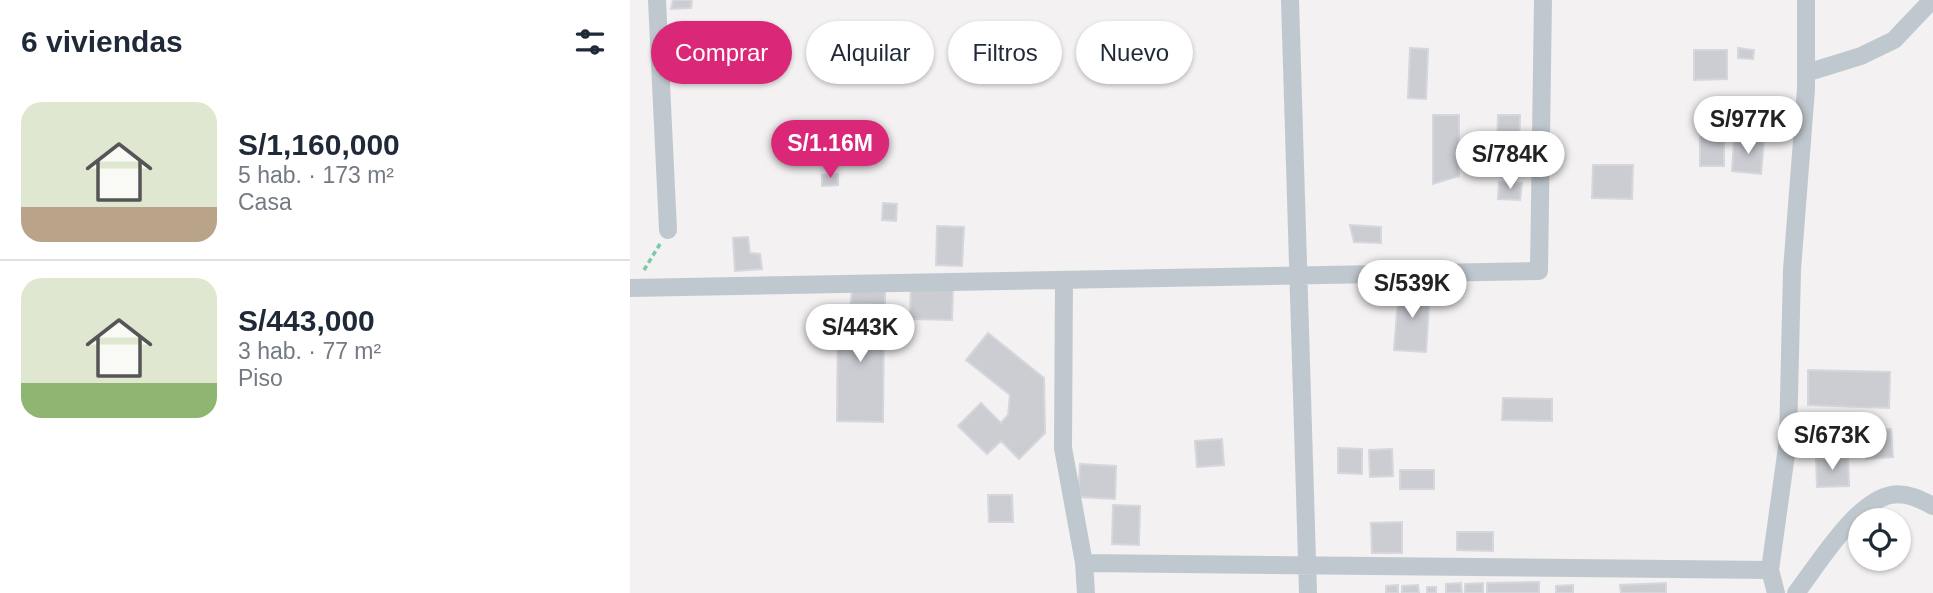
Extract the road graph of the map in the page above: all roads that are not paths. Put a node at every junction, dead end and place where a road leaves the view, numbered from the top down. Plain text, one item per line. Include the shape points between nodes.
1 (657, 0) edge
2 (1290, 0) edge
3 (1543, 0) edge
4 (1806, 0) edge
5 (1932, 0) edge
6 (1806, 73) junction
7 (668, 230) road end
8 (1298, 275) junction
9 (1064, 280) junction
10 (632, 288) edge
11 (1933, 506) edge
12 (1084, 563) junction
13 (1308, 565) junction
14 (1770, 570) junction
15 (1086, 593) edge
16 (1308, 593) edge
17 (1776, 593) edge
18 (1796, 593) edge

1 - 7 street
2 - 8 street
3 - 8 street via 1539,271
4 - 6 street
5 - 6 street via 1894,40
6 - 14 street via 1792,270 1788,440
8 - 9 street
8 - 13 street
9 - 10 street
9 - 12 street via 1063,448
11 - 18 street via 1914,496 1892,494 1874,501 1858,512
12 - 13 street
12 - 15 street
13 - 14 street
13 - 16 street
14 - 17 street

